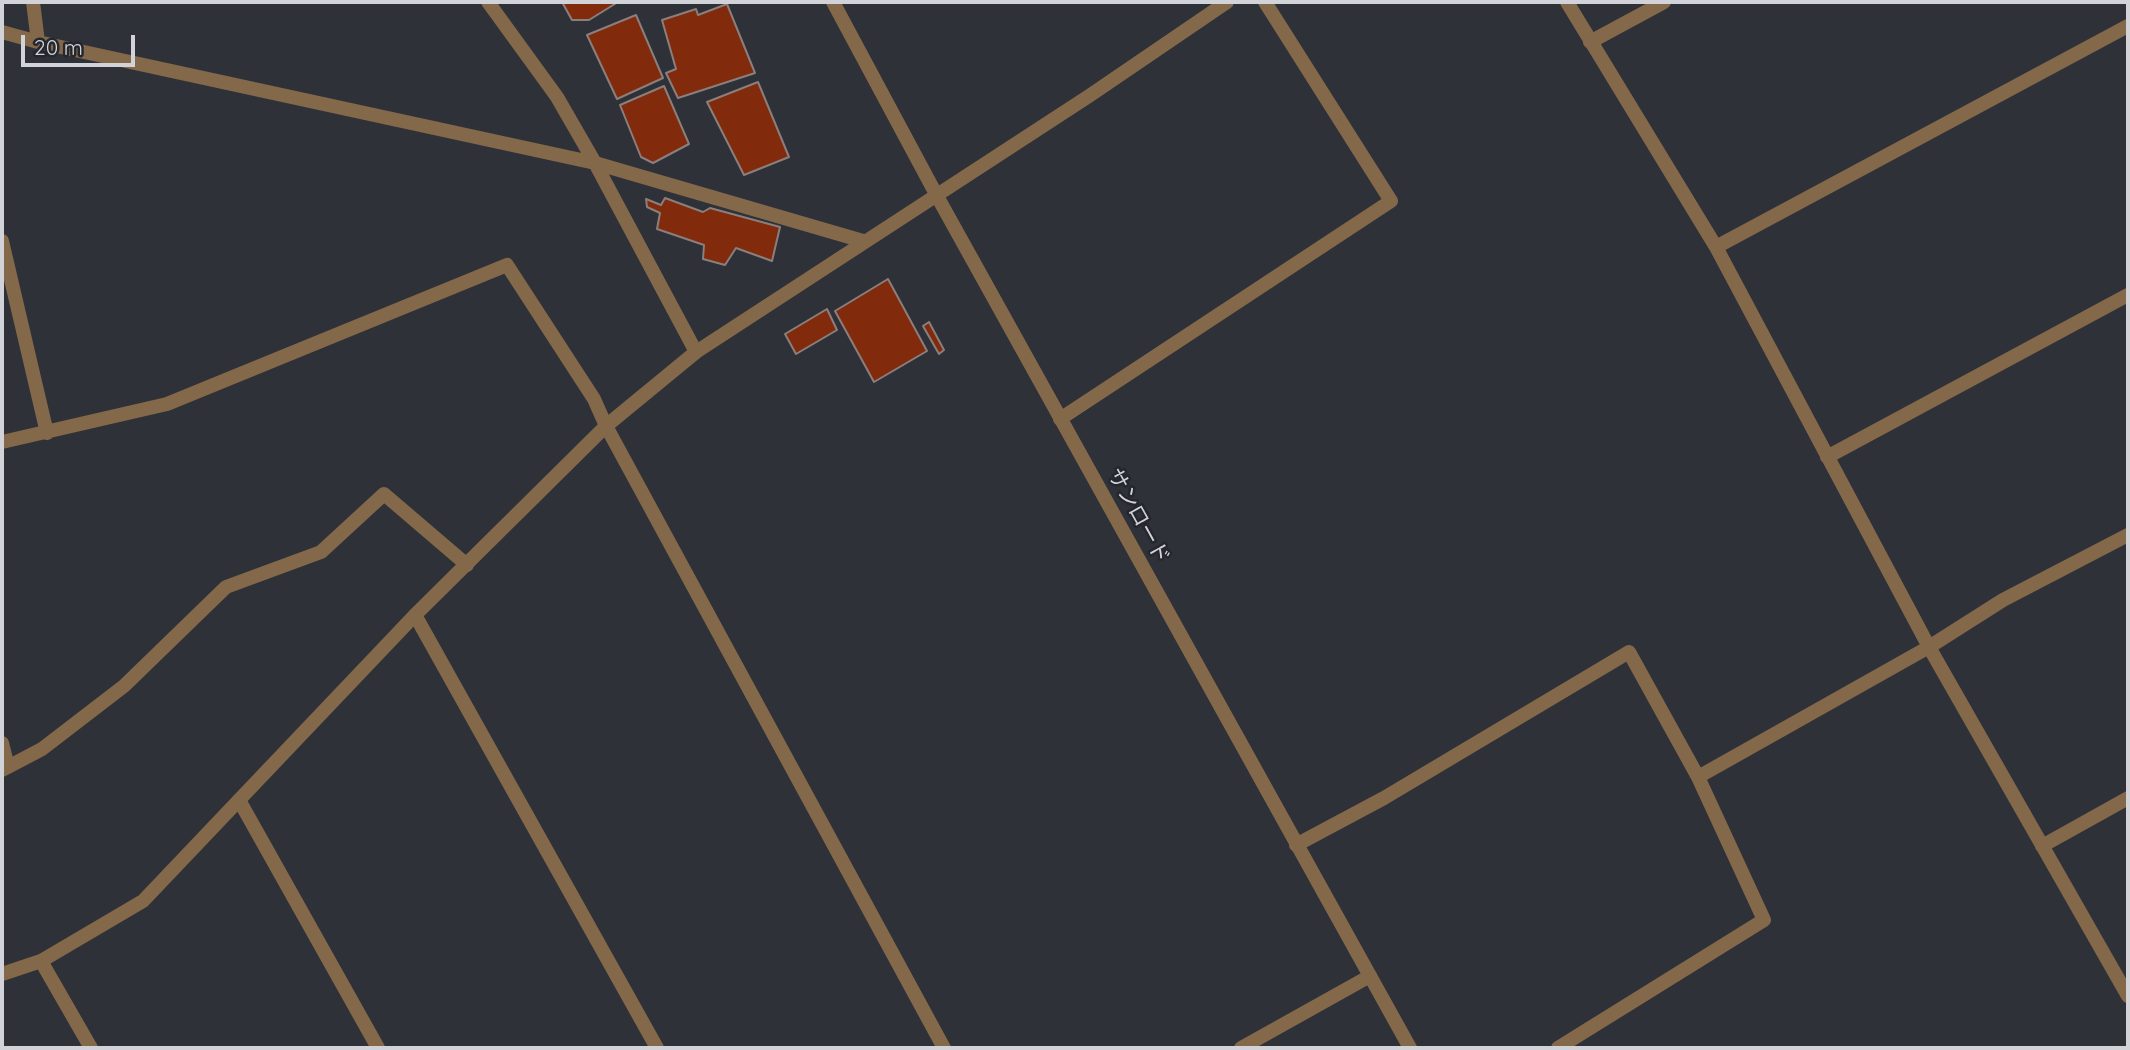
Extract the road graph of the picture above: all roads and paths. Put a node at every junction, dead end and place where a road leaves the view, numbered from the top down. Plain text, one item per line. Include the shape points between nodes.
1 (33, 2) edge
2 (488, 2) edge
3 (833, 2) edge
4 (1227, 2) edge
5 (1265, 2) edge
6 (1567, 2) edge
7 (1664, 2) edge
8 (2128, 26) edge
9 (2, 32) edge
10 (38, 42) junction
11 (1590, 42) junction
12 (595, 163) junction
13 (937, 196) junction
14 (2, 241) edge
15 (863, 242) junction
16 (1716, 247) junction
17 (2128, 295) edge
18 (696, 352) junction
19 (1060, 419) junction
20 (606, 426) junction
21 (47, 433) junction
22 (2, 442) edge
23 (1828, 457) junction
24 (2128, 535) edge
25 (467, 565) junction
26 (415, 615) junction
27 (1929, 647) junction
28 (2, 743) edge
29 (5, 769) edge
30 (1698, 777) junction
31 (2128, 798) edge
32 (239, 800) junction
33 (1296, 845) junction
34 (2042, 846) junction
35 (41, 961) junction
36 (2, 974) edge
37 (1370, 976) junction
38 (2128, 996) edge
39 (91, 1048) edge
40 (378, 1048) edge
41 (657, 1048) edge
42 (944, 1048) edge
43 (1241, 1048) edge
44 (1410, 1048) edge
45 (1558, 1048) edge

1 - 10 street
2 - 12 street via 556,97
3 - 13 street, サンロード
4 - 13 street
5 - 19 street via 1391,201
6 - 11 street
7 - 11 street
8 - 16 street
9 - 10 street
10 - 12 street
11 - 16 street
12 - 15 street
12 - 18 street
13 - 15 street
13 - 19 street, サンロード
14 - 21 street
15 - 18 street
16 - 23 street
17 - 23 street
18 - 20 street
19 - 33 street, サンロード
20 - 21 street via 594,399 508,265 167,404
20 - 25 street
20 - 42 street
21 - 22 street
23 - 27 street
24 - 27 street via 2003,600
25 - 26 street
25 - 29 street via 384,494 321,552 226,587 124,686 41,749
26 - 32 street
26 - 41 street
27 - 30 street
27 - 34 street
28 - 29 street
30 - 33 street via 1629,652
30 - 45 street via 1764,920
31 - 34 street
32 - 35 street via 143,901
32 - 40 street
33 - 37 street, サンロード
34 - 38 street
35 - 36 street
35 - 39 street
37 - 43 street
37 - 44 street, サンロード

